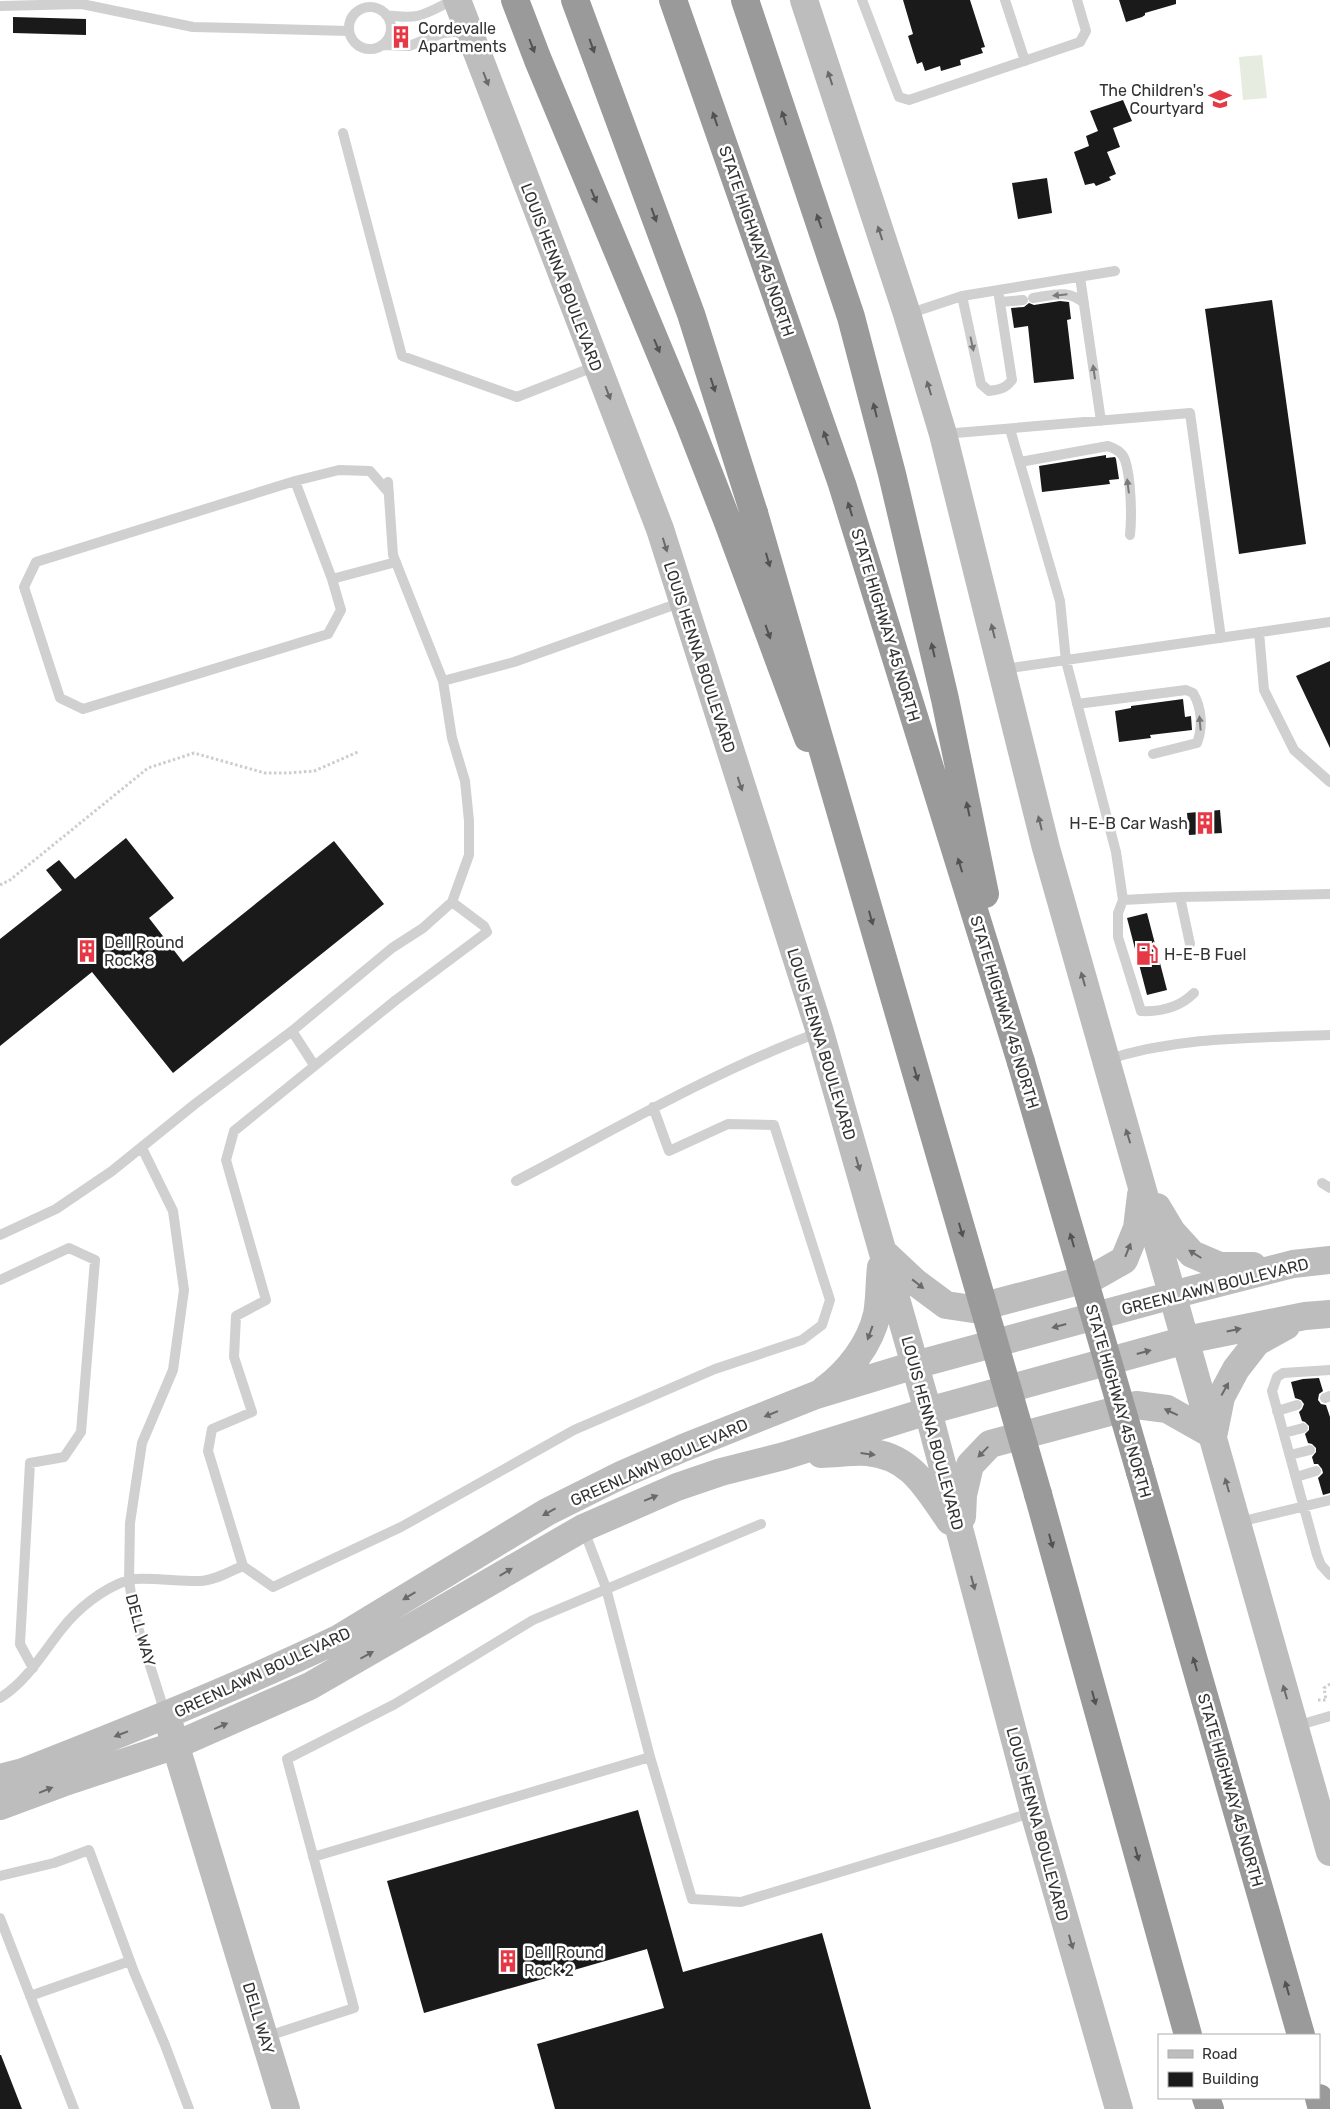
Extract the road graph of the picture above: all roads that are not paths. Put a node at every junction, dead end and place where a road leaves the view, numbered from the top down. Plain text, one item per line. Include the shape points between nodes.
1 (453, 0) edge
2 (457, 0) edge
3 (515, 0) edge
4 (576, 0) edge
5 (673, 0) edge
6 (745, 0) edge
7 (804, 0) edge
8 (862, 0) edge
9 (1005, 0) edge
10 (1076, 0) edge
11 (373, 4) edge
12 (0, 6) edge
13 (386, 15) junction
14 (349, 31) junction
15 (468, 31) junction
16 (382, 45) junction
17 (1025, 61) junction
18 (343, 133) dead end
19 (1115, 271) dead end
20 (1080, 277) junction
21 (998, 290) junction
22 (962, 296) junction
23 (1000, 302) junction
24 (1084, 303) junction
25 (907, 314) junction
26 (597, 366) junction
27 (1101, 421) junction
28 (1010, 429) junction
29 (943, 434) junction
30 (1020, 462) junction
31 (295, 481) junction
32 (388, 482) dead end
33 (389, 493) junction
34 (1130, 535) dead end
35 (396, 562) junction
36 (332, 579) junction
37 (682, 602) junction
38 (1330, 622) edge
39 (1259, 632) junction
40 (1221, 638) junction
41 (1066, 661) junction
42 (1003, 669) junction
43 (443, 681) junction
44 (1077, 704) junction
45 (1153, 754) dead end
46 (1330, 782) edge
47 (863, 890) junction
48 (1330, 894) edge
49 (1180, 896) junction
50 (1123, 900) junction
51 (452, 902) junction
52 (1190, 944) dead end
53 (1194, 994) dead end
54 (292, 1031) junction
55 (820, 1032) junction
56 (1330, 1035) edge
57 (1106, 1060) junction
58 (1021, 1062) junction
59 (314, 1065) junction
60 (652, 1107) junction
61 (142, 1148) junction
62 (516, 1181) dead end
63 (1142, 1182) junction
64 (0, 1235) edge
65 (882, 1251) junction
66 (1327, 1257) edge
67 (1293, 1264) junction
68 (0, 1280) edge
69 (1174, 1295) junction
70 (1318, 1315) edge
71 (1186, 1340) junction
72 (915, 1365) junction
73 (1330, 1370) edge
74 (816, 1396) junction
75 (1297, 1405) dead end
76 (928, 1411) junction
77 (1278, 1411) junction
78 (1304, 1428) dead end
79 (1284, 1433) junction
80 (1213, 1436) junction
81 (1310, 1450) dead end
82 (1290, 1454) junction
83 (784, 1456) junction
84 (1316, 1471) dead end
85 (623, 1474) junction
86 (1296, 1477) junction
87 (1330, 1500) edge
88 (1305, 1507) junction
89 (1238, 1523) junction
90 (761, 1524) dead end
91 (583, 1528) junction
92 (960, 1536) junction
93 (243, 1566) junction
94 (1330, 1576) edge
95 (129, 1580) junction
96 (606, 1588) junction
97 (33, 1668) junction
98 (0, 1698) edge
99 (166, 1716) junction
100 (1330, 1716) edge
101 (1295, 1726) junction
102 (176, 1745) junction
103 (650, 1757) junction
104 (0, 1778) edge
105 (0, 1806) edge
106 (1034, 1812) junction
107 (1330, 1852) edge
108 (313, 1857) junction
109 (0, 1876) edge
110 (0, 1918) edge
111 (130, 1960) junction
112 (1172, 1979) junction
113 (30, 1996) junction
114 (1180, 2034) edge
115 (1188, 2034) edge
116 (1301, 2034) edge
117 (265, 2037) junction
118 (74, 2109) edge
119 (189, 2109) edge
120 (286, 2109) edge
121 (1119, 2109) edge

1 - 13 lane via 418,17
2 - 15 main road, LOUIS HENNA BOULEVARD
3 -> 47 highway, bridge via 728,520
4 -> 47 highway, bridge via 691,314 754,513
58 -> 5 highway, STATE HIGHWAY 45 NORTH via 842,484
58 -> 6 highway via 944,699 892,474 851,317
25 -> 7 main road
8 - 17 lane via 899,97 909,100
9 - 17 lane
10 - 17 lane via 1086,31 1080,42
11 - 13 lane
11 - 14 lane via 352,16
12 - 14 lane via 82,4 193,27
13 - 16 lane via 391,31
14 - 16 lane via 358,46 374,49
15 - 16 lane via 443,32 409,46
15 -> 26 main road, LOUIS HENNA BOULEVARD
18 - 26 lane via 402,356 517,397
19 - 20 lane
20 - 21 lane
20 - 24 lane
21 - 22 lane
21 - 23 lane
22 -> 23 lane via 981,384 989,391 1007,387 1012,380
22 - 25 lane
24 -> 23 lane via 1067,293
27 -> 24 lane
29 -> 25 main road
26 -> 37 main road, LOUIS HENNA BOULEVARD via 660,529
27 - 28 lane
27 - 40 lane via 1190,413
28 - 29 lane
28 - 30 lane
42 -> 29 main road
34 -> 30 lane via 1132,517 1125,460 1118,449 1108,446
30 - 41 lane via 1060,601
31 - 33 lane via 339,470 370,471
31 - 36 lane
31 - 36 lane via 36,562 24,587 60,698 83,709 328,634 342,610
32 - 33 lane
33 - 35 lane
35 - 36 lane
35 - 43 lane
37 - 43 lane via 514,662
37 -> 55 main road, LOUIS HENNA BOULEVARD
38 - 39 lane
39 - 40 lane
39 - 46 lane via 1264,690 1294,750
40 - 41 lane
41 - 42 lane
41 - 44 lane
57 -> 42 main road via 1046,848
43 - 51 lane via 452,738 465,781 469,821 469,855
45 -> 44 lane via 1197,743 1201,724 1193,693 1186,690
44 - 50 lane via 1116,852
47 -> 112 highway, bridge via 1038,1494
48 - 49 lane
49 - 50 lane
49 - 52 lane
50 - 53 lane via 1118,914 1118,937 1141,1011 1159,1012 1185,1002
51 - 54 lane
51 - 59 lane via 484,926 487,932
54 - 59 lane
54 - 61 lane
55 - 60 lane via 774,1049
55 -> 65 main road, LOUIS HENNA BOULEVARD
56 - 57 lane via 1201,1039
63 -> 57 main road
116 -> 58 highway, STATE HIGHWAY 45 NORTH, bridge
59 - 93 lane via 234,1131 226,1160 266,1300 236,1316 234,1357 252,1412 212,1429 208,1451
60 - 62 lane
60 - 93 lane via 669,1151 728,1124 774,1126 830,1300 822,1324 802,1340 715,1369 574,1430 401,1527 273,1588
61 - 64 lane via 56,1209
61 - 95 lane, DELL WAY via 173,1211 184,1290 173,1370 142,1443 130,1523
65 -> 63 main road via 946,1305 973,1309 1094,1277 1124,1260 1137,1228
67 -> 63 main road via 1220,1266 1192,1254 1172,1232
63 - 69 main road
65 - 72 main road, LOUIS HENNA BOULEVARD
65 -> 74 main road via 877,1315 867,1342 837,1380
66 - 67 main road, GREENLAWN BOULEVARD
67 - 69 main road, GREENLAWN BOULEVARD
68 - 97 lane via 70,1248 95,1260 81,1432 64,1457 30,1462 20,1644
69 - 71 main road
69 -> 72 main road, GREENLAWN BOULEVARD
71 -> 70 main road, GREENLAWN BOULEVARD
80 -> 70 main road via 1221,1397 1236,1369 1257,1342
76 -> 71 main road, GREENLAWN BOULEVARD
71 - 80 main road
72 - 74 main road, GREENLAWN BOULEVARD
72 - 76 main road, LOUIS HENNA BOULEVARD
73 - 77 lane via 1283,1373 1277,1377 1272,1391
74 -> 85 main road, GREENLAWN BOULEVARD
75 - 77 lane
76 - 83 main road, GREENLAWN BOULEVARD
76 - 92 main road, LOUIS HENNA BOULEVARD
77 - 79 lane
78 - 79 lane
79 - 82 lane
89 -> 80 main road
80 -> 92 main road via 1167,1409 1136,1405 990,1444 970,1465 963,1495
81 - 82 lane
82 - 86 lane
91 -> 83 main road, GREENLAWN BOULEVARD via 677,1487
83 -> 92 main road via 868,1452 900,1461 918,1475
84 - 86 lane
85 - 91 main road via 596,1494 587,1506
85 -> 99 main road, GREENLAWN BOULEVARD via 547,1512 338,1639
86 - 88 lane
87 - 88 lane
88 - 89 lane
88 - 94 lane via 1318,1555
101 -> 89 main road
90 - 96 lane
91 - 96 lane
102 -> 91 main road, GREENLAWN BOULEVARD via 310,1686
92 -> 106 main road, LOUIS HENNA BOULEVARD
93 - 95 lane via 202,1581
95 - 97 lane via 84,1605
95 - 99 lane, DELL WAY via 134,1615
96 - 103 lane
96 - 108 lane via 533,1620 395,1704 286,1759
97 - 98 lane
99 - 102 main road, DELL WAY
99 -> 104 main road, GREENLAWN BOULEVARD via 24,1772
100 - 101 lane
101 - 107 main road
105 -> 102 main road, GREENLAWN BOULEVARD
102 - 117 main road, DELL WAY
103 - 106 lane via 692,1899 741,1902
103 - 108 lane
106 -> 121 main road, LOUIS HENNA BOULEVARD
108 - 117 lane via 354,2008
109 - 111 lane via 54,1863 89,1850
110 - 113 lane
111 - 113 lane
111 - 119 lane
112 - 114 highway
112 - 115 highway
113 - 118 lane
117 - 120 main road, DELL WAY

